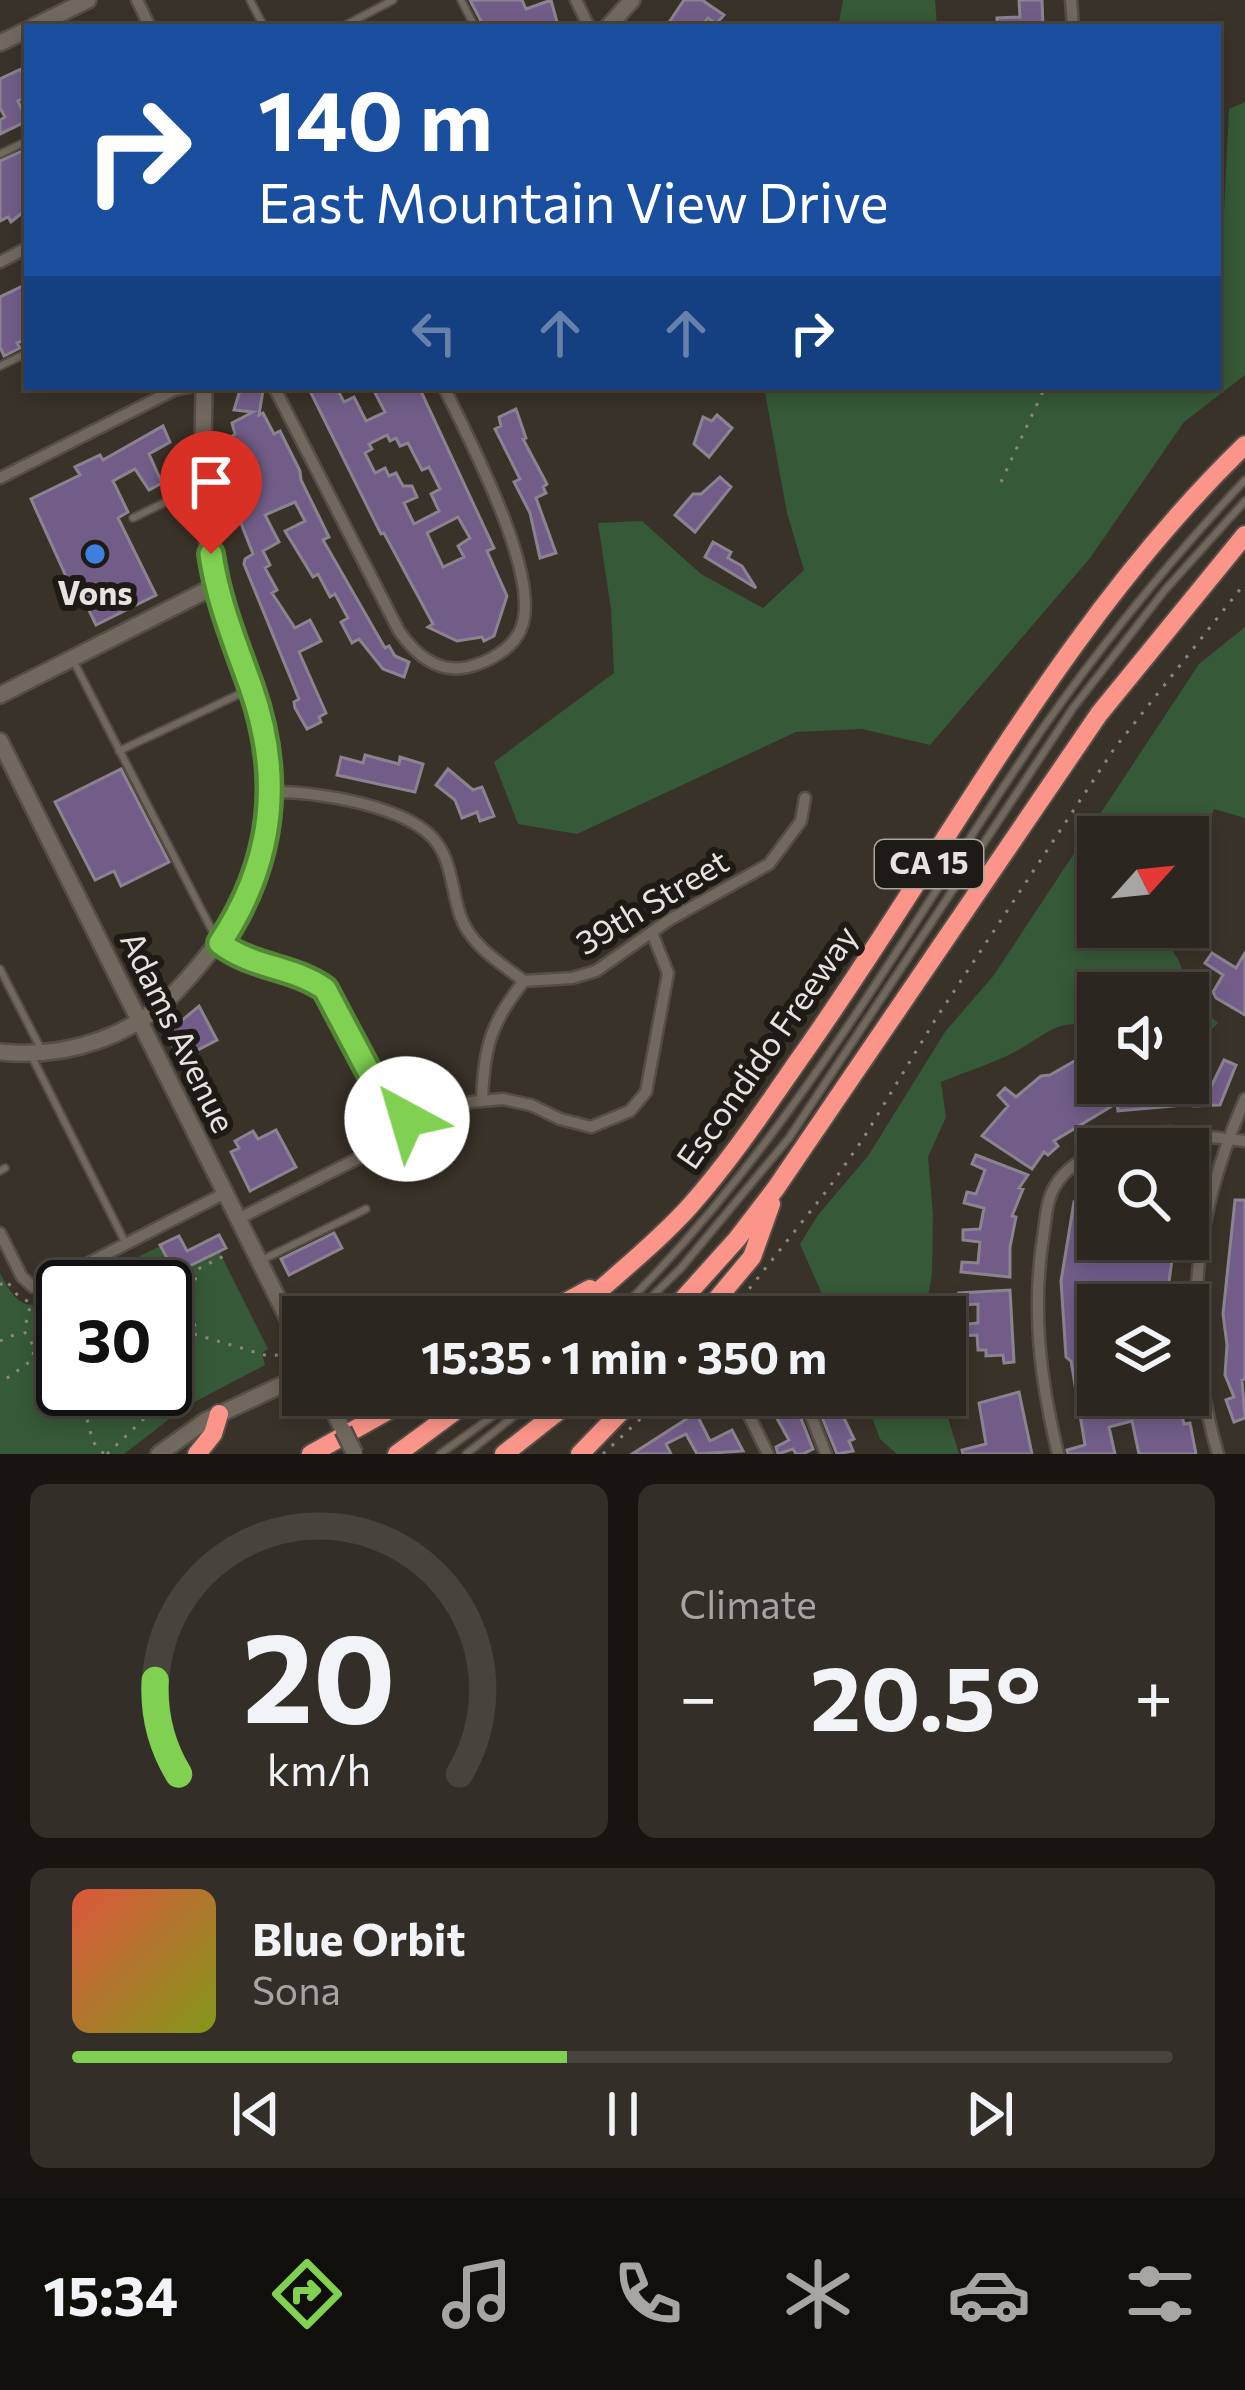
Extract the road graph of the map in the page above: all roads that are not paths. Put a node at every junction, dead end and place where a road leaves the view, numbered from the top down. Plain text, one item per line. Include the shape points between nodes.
1 (88, 0) edge
2 (393, 0) edge
3 (632, 0) edge
4 (38, 24) edge
5 (348, 24) edge
6 (611, 24) edge
7 (174, 390) edge
8 (204, 390) edge
9 (276, 390) edge
10 (445, 390) edge
11 (1245, 445) edge
12 (0, 478) edge
13 (1245, 480) edge
14 (202, 490) junction
15 (1245, 501) edge
16 (133, 518) dead end
17 (1245, 535) edge
18 (215, 586) junction
19 (72, 658) junction
20 (251, 688) junction
21 (0, 695) edge
22 (0, 741) edge
23 (118, 752) junction
24 (272, 792) junction
25 (806, 798) dead end
26 (652, 934) junction
27 (220, 943) junction
28 (0, 969) edge
29 (524, 981) junction
30 (140, 1022) junction
31 (0, 1052) edge
32 (37, 1054) junction
33 (1245, 1099) edge
34 (482, 1100) junction
35 (414, 1130) junction
36 (1209, 1138) edge
37 (1227, 1140) junction
38 (1245, 1142) edge
39 (1077, 1162) edge
40 (776, 1188) junction
41 (225, 1192) junction
42 (366, 1209) dead end
43 (238, 1219) junction
44 (0, 1233) edge
45 (126, 1244) junction
46 (259, 1262) junction
47 (610, 1279) junction
48 (578, 1296) edge
49 (592, 1296) edge
50 (634, 1296) edge
51 (652, 1296) edge
52 (686, 1296) edge
53 (720, 1296) edge
54 (282, 1307) edge
55 (282, 1385) edge
56 (219, 1414) junction
57 (336, 1416) edge
58 (379, 1416) edge
59 (449, 1416) edge
60 (493, 1416) edge
61 (515, 1416) edge
62 (552, 1416) edge
63 (617, 1416) edge
64 (749, 1416) edge
65 (811, 1416) edge
66 (159, 1454) edge
67 (197, 1454) edge
68 (311, 1454) edge
69 (355, 1454) edge
70 (397, 1454) edge
71 (440, 1454) edge
72 (466, 1454) edge
73 (504, 1454) edge
74 (580, 1454) edge
75 (768, 1454) edge
76 (826, 1454) edge
77 (1058, 1454) edge
78 (1218, 1454) edge

1 - 4 street
2 - 5 lane
3 - 6 street
7 - 12 street
8 - 14 street
9 - 10 street via 398,632 439,667 464,668 518,637 526,601 521,566
11 - 47 highway, Escondido Freeway / CA 15 via 1068,649 743,1138 689,1208
13 - 50 lane via 1071,688 740,1180
14 - 16 lane
14 - 18 street
15 - 51 lane via 1073,708 789,1138
17 - 40 highway, CA 15 via 1099,714
18 - 19 street
18 - 20 street
19 - 21 street
19 - 23 lane
20 - 23 lane
20 - 24 street
22 - 30 street, Adams Avenue
23 - 27 lane
24 - 27 street via 253,888
24 - 29 street via 402,815 421,826 449,867 475,942
25 - 26 street, 39th Street via 801,821 769,864
26 - 29 street, 39th Street via 572,979
26 - 34 street via 668,973 646,1092 630,1112 591,1127 531,1105
27 - 30 street
27 - 35 street via 241,959 325,989 377,1087
28 - 32 lane
29 - 34 street via 492,1028
30 - 32 street
30 - 41 street, Adams Avenue
31 - 32 street
32 - 45 lane
33 - 37 street
34 - 35 street
35 - 43 street
36 - 37 street
37 - 38 street
37 - 78 street via 1204,1218 1193,1309
39 - 77 street via 1049,1198 1037,1271 1037,1348
40 - 52 highway, CA 15
40 - 53 highway via 752,1257
41 - 43 street, Adams Avenue
41 - 45 street
42 - 46 lane
43 - 46 street, Adams Avenue
44 - 45 street via 33,1287
46 - 54 street, Adams Avenue
47 - 48 highway
47 - 49 highway, Escondido Freeway / CA 15
55 - 56 street
56 - 66 street
56 - 67 highway
57 - 69 street, bridge
58 - 68 highway
59 - 70 highway
60 - 71 lane
61 - 72 lane
62 - 73 highway
63 - 74 highway
64 - 75 street
65 - 76 street

